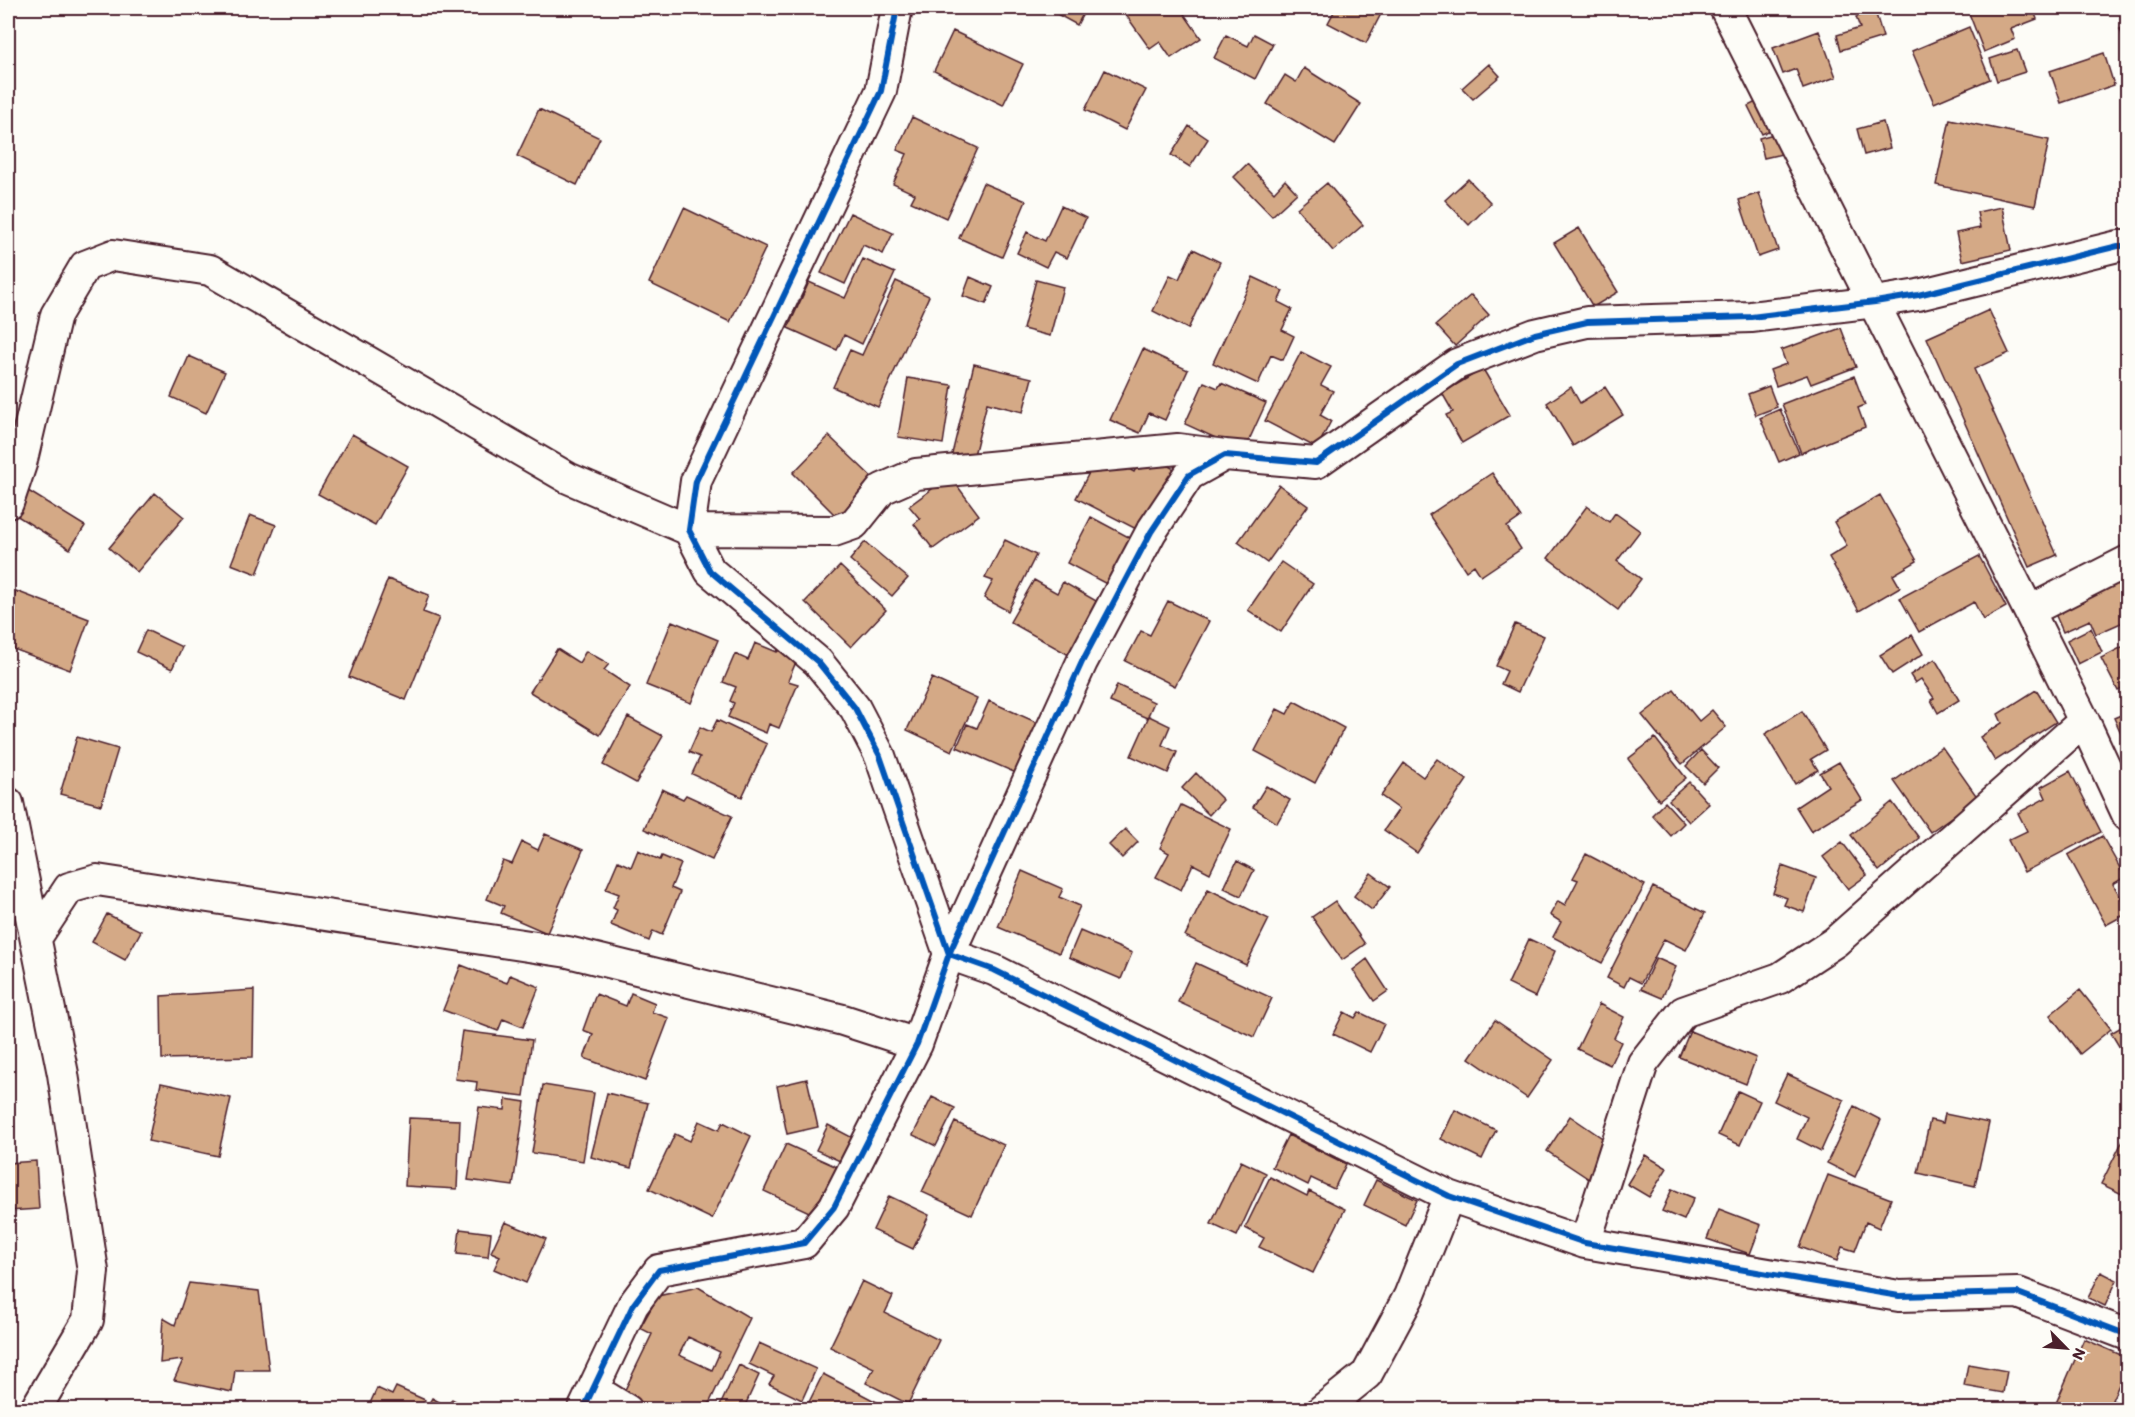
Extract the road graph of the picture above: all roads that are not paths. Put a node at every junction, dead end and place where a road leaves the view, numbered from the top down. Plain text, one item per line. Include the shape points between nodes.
1 (897, 8) edge
2 (1725, 8) edge
3 (2127, 246) edge
4 (1875, 302) junction
5 (1225, 455) junction
6 (8, 503) edge
7 (689, 530) junction
8 (2127, 561) edge
9 (2030, 611) junction
10 (2084, 721) junction
11 (8, 803) edge
12 (2127, 816) edge
13 (36, 938) junction
14 (949, 954) junction
15 (917, 1044) junction
16 (1449, 1196) junction
17 (1585, 1243) junction
18 (2127, 1335) edge
19 (588, 1399) edge
20 (35, 1410) edge
21 (627, 1410) edge
22 (1322, 1410) edge

1 - 7 street via 881,91 696,481
2 - 4 street
3 - 4 street
4 - 5 street via 1751,317 1587,322 1535,334 1457,364 1316,463
4 - 9 street
5 - 7 street via 1178,449 916,474 882,489 854,524 834,531
5 - 14 street via 1189,475 1151,532 1082,662
6 - 7 street via 56,315 85,266 113,255 210,270 568,478
7 - 14 street via 710,571 818,662 855,708 880,756
8 - 9 street
9 - 10 street
10 - 12 street
10 - 17 street via 1835,942 1780,978 1683,1012 1644,1063
11 - 13 street
13 - 15 street via 69,888 97,880 568,952 843,1020
13 - 20 street via 63,1074 93,1271 87,1320
14 - 15 street
14 - 16 street via 994,970
15 - 19 street via 834,1208 804,1243 659,1270 633,1305
16 - 17 street
16 - 22 street via 1409,1296 1367,1374
17 - 18 street via 1899,1296 2018,1293
19 - 21 street

